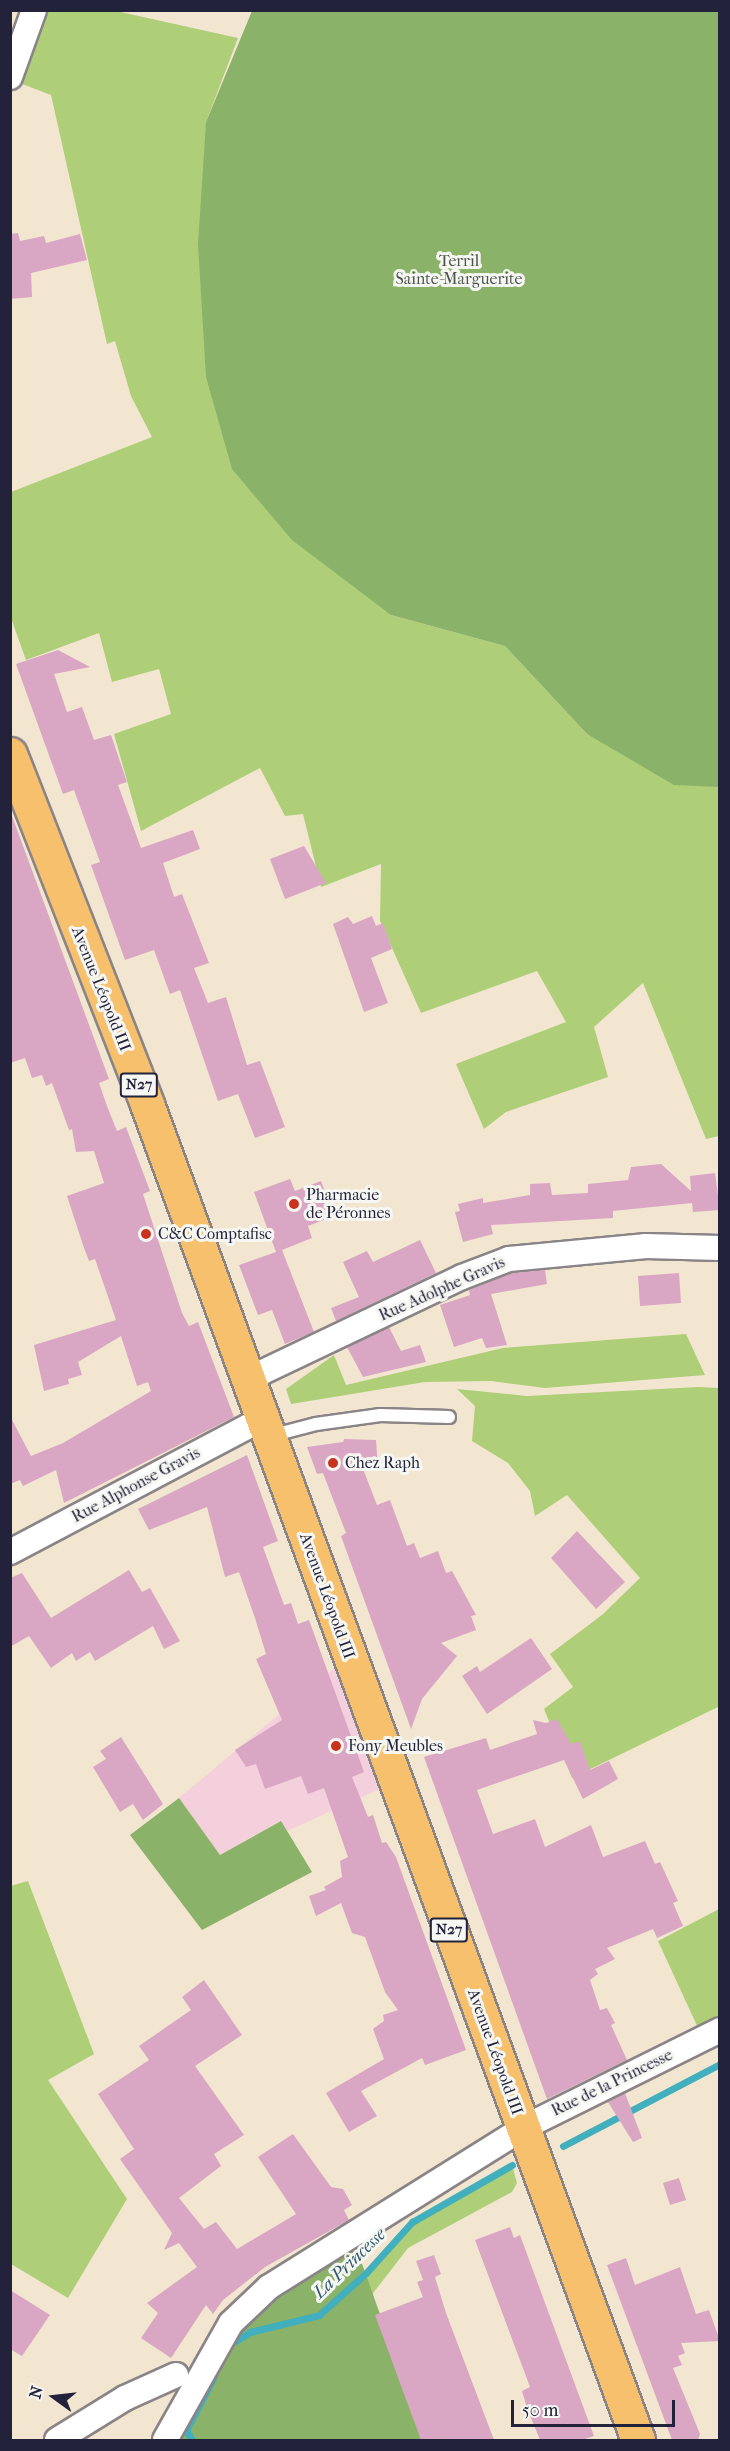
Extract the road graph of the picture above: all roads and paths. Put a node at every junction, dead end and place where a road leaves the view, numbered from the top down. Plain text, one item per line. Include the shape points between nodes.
1 (34, 10) edge
2 (10, 77) edge
3 (10, 754) edge
4 (720, 1248) edge
5 (248, 1379) junction
6 (449, 1417) dead end
7 (266, 1428) junction
8 (10, 1552) edge
9 (720, 2030) edge
10 (522, 2128) junction
11 (176, 2375) dead end
12 (57, 2440) edge
13 (165, 2440) edge
14 (638, 2440) edge

1 - 2 street
3 - 5 main road, Avenue Léopold III / N27 via 147,1104
4 - 5 street, Rue Adolphe Gravis via 646,1246 509,1259 462,1277
5 - 7 main road, Avenue Léopold III / N27
6 - 7 lane via 380,1415
7 - 8 street, Rue Alphonse Gravis
7 - 10 main road, Avenue Léopold III / N27
9 - 10 street, Rue de la Princesse
10 - 13 street, Rue de la Princesse via 351,2233 248,2303 224,2334
10 - 14 main road, Avenue Léopold III / N27
11 - 12 street via 125,2398

